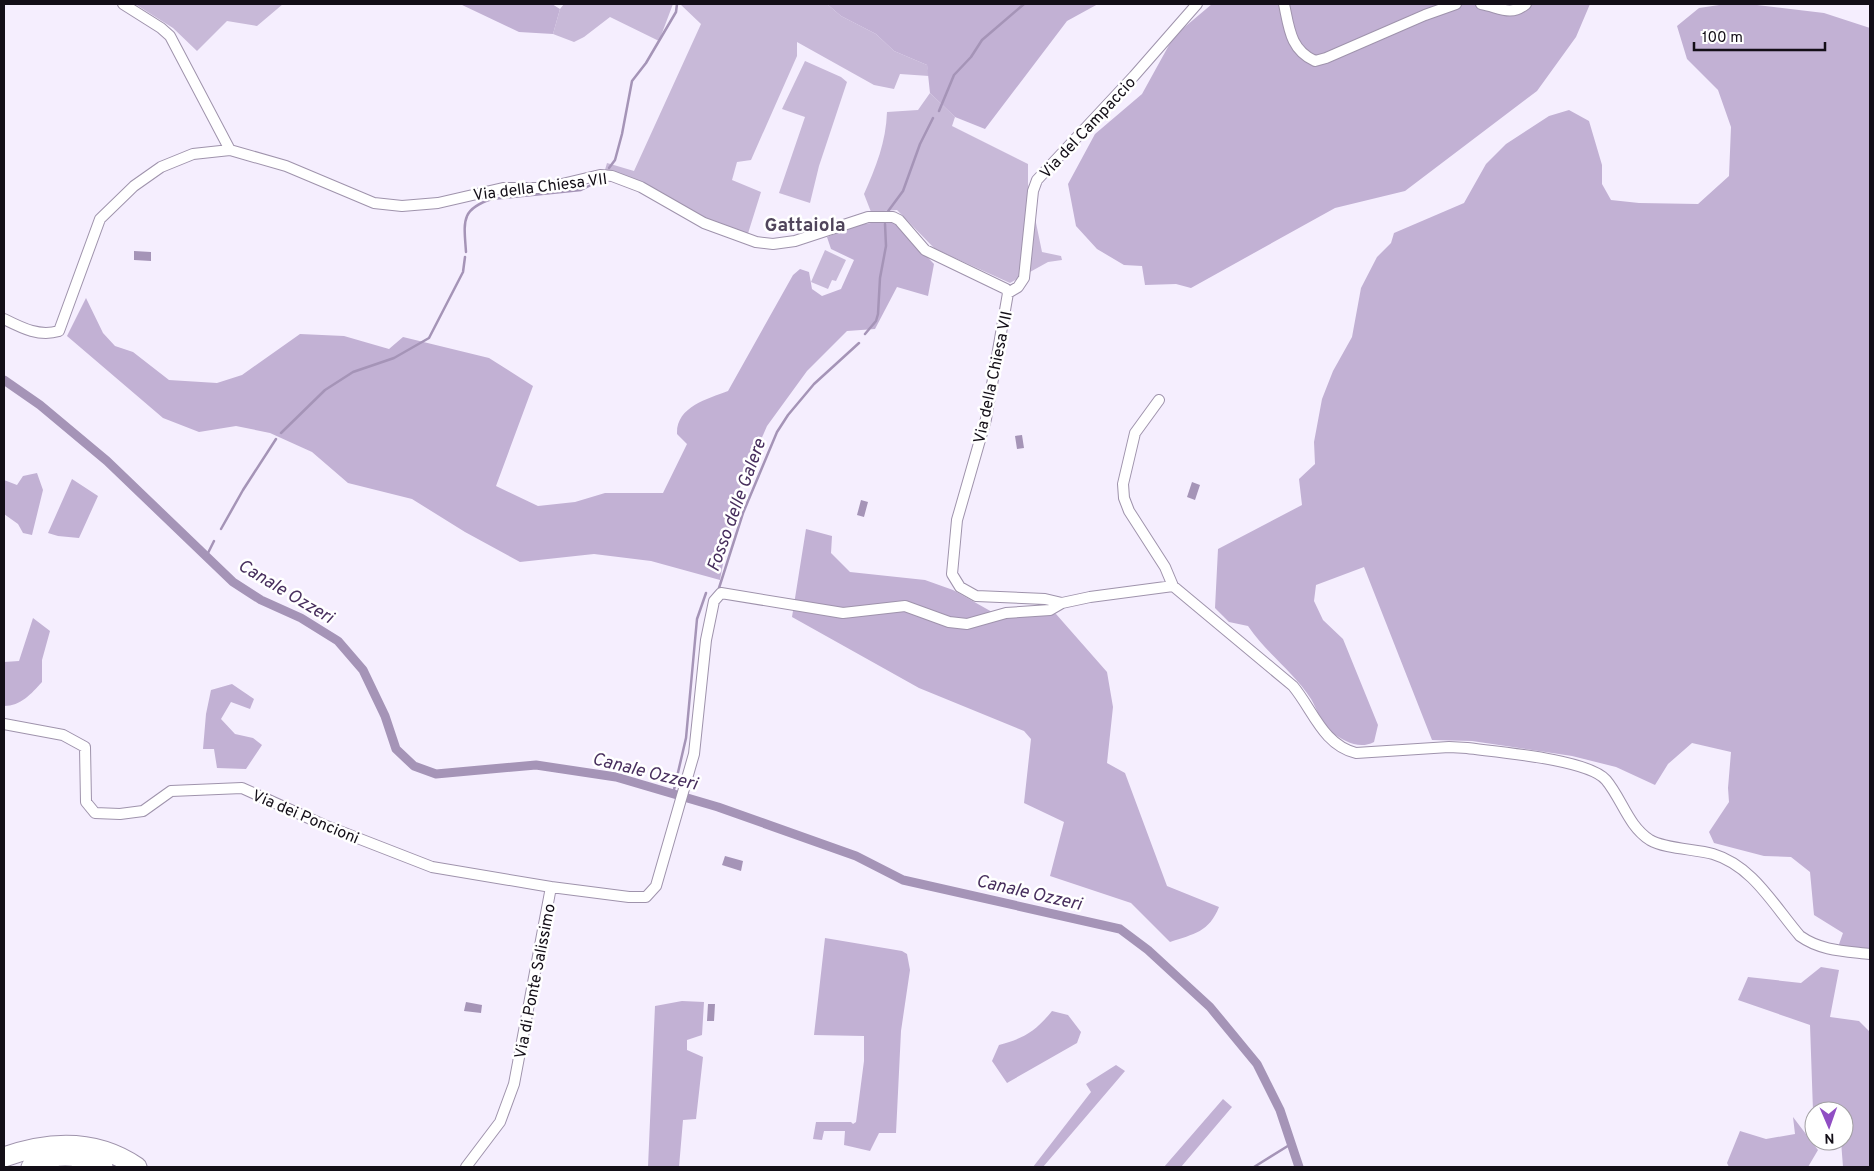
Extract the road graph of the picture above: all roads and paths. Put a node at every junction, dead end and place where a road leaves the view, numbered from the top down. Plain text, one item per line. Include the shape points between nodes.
1 (123, 4) edge
2 (1197, 4) edge
3 (1284, 4) edge
4 (1456, 4) edge
5 (1480, 4) edge
6 (1526, 4) edge
7 (230, 150) junction
8 (1008, 293) junction
9 (4, 319) edge
10 (1159, 400) dead end
11 (1173, 586) junction
12 (1062, 603) junction
13 (4, 724) edge
14 (551, 887) junction
15 (1870, 954) edge
16 (4, 1156) edge
17 (470, 1165) edge
18 (31, 1167) edge
19 (103, 1167) edge
20 (136, 1167) edge

1 - 7 street via 170,36
2 - 8 street, Via del Campaccio via 1037,180 1024,278
3 - 4 street via 1290,35 1302,53 1315,61
5 - 6 street via 1509,12
7 - 8 street, Via della Chiesa VII via 286,166 374,203 402,206 438,203 502,188 545,188 600,175 612,176 641,187 704,223 756,242 773,244 795,241 868,217 893,217 924,250 1006,289
7 - 9 street, Via della Chiesa VII via 193,154 161,167 134,186 100,220 59,331 35,332
8 - 12 street, Via della Chiesa VII via 986,419 957,520 952,574 960,587 976,596 1045,598
10 - 11 street via 1135,433 1124,491 1129,511 1165,567
11 - 12 street
11 - 15 street via 1293,686 1337,746 1356,753 1467,748 1582,766 1605,778 1632,823 1653,842 1731,860 1749,873 1810,944 1827,950
12 - 14 street, Via di Ponte Salissimo via 1050,610 1006,613 967,624 949,622 905,606 843,613 718,594 706,640 694,754 656,886 646,897
13 - 14 street, Via dei Poncioni via 62,735 85,748 86,802 95,813 120,814 143,810 171,791 242,788 324,825 432,867
14 - 17 street, Via di Ponte Salissimo via 514,1084 500,1122
16 - 20 highway via 45,1145 75,1145 110,1154
18 - 19 highway via 46,1159 66,1156 89,1160

